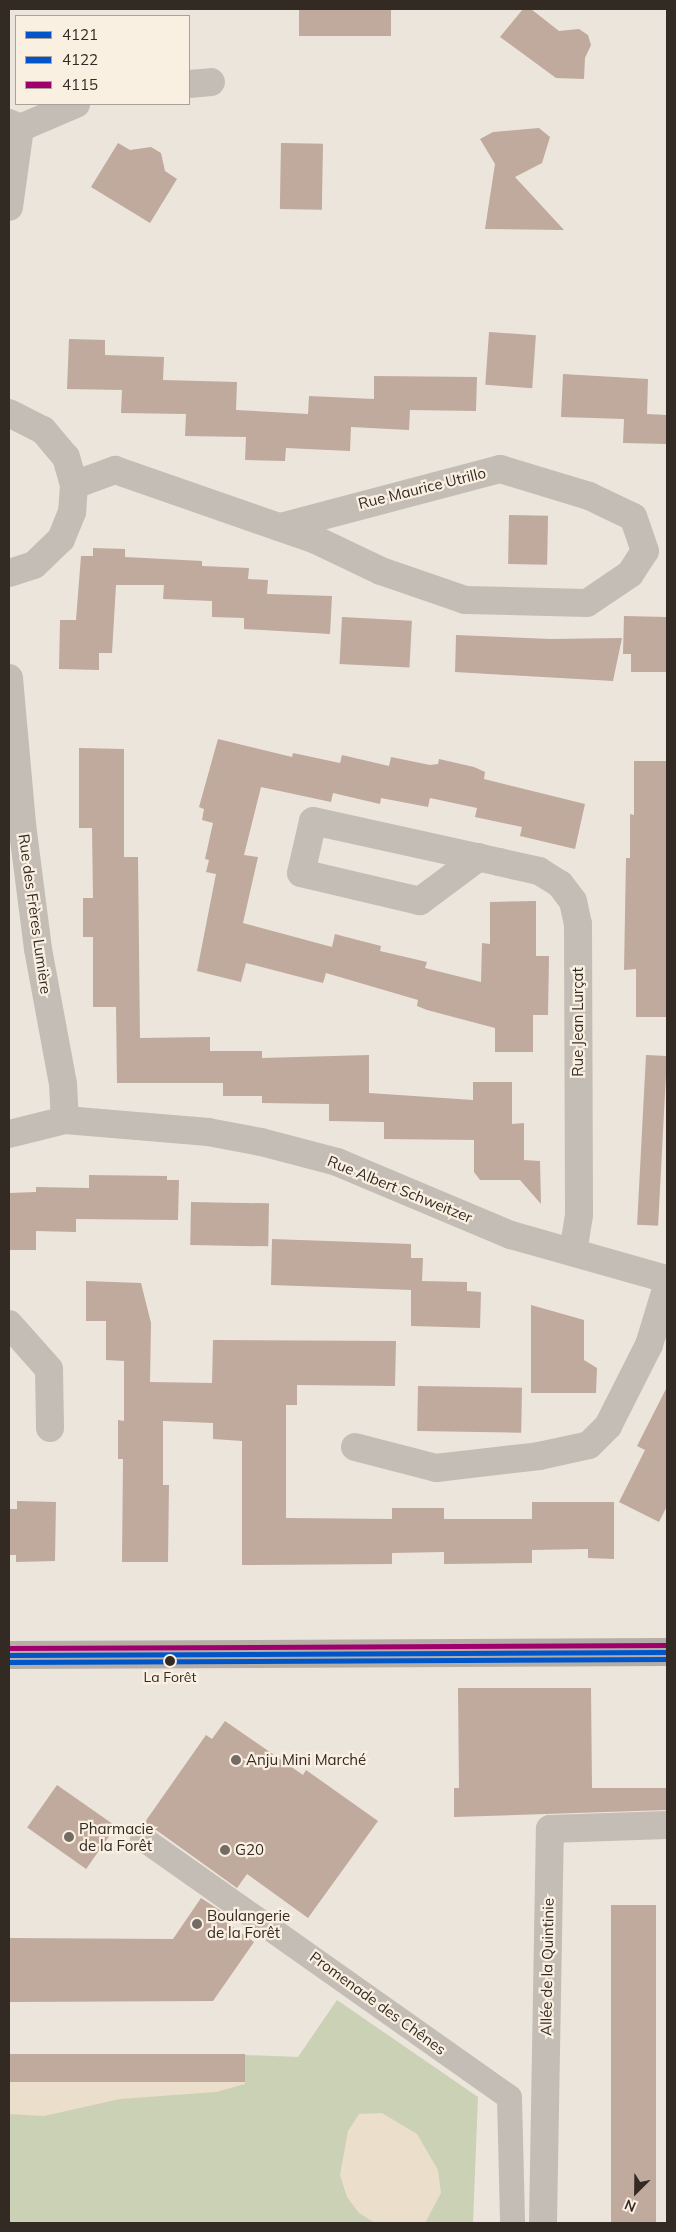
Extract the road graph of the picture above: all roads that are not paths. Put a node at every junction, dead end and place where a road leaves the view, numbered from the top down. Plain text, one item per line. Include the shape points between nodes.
1 (73, 105) edge
2 (14, 126) edge
3 (9, 207) edge
4 (9, 413) edge
5 (74, 485) junction
6 (280, 527) junction
7 (9, 572) edge
8 (9, 678) edge
9 (16, 824) edge
10 (479, 858) junction
11 (65, 1120) junction
12 (9, 1134) edge
13 (573, 1251) junction
14 (667, 1279) edge
15 (667, 1286) edge
16 (9, 1324) edge
17 (50, 1428) dead end
18 (355, 1447) dead end
19 (667, 1652) edge
20 (9, 1655) edge
21 (667, 1825) edge
22 (142, 1838) dead end
23 (512, 2223) edge
24 (543, 2223) edge

1 - 2 street
2 - 3 street
4 - 5 street via 43,430 66,457
5 - 6 street, Rue Maurice Utrillo via 114,470
5 - 7 street via 72,512 61,539 34,565
6 - 6 street, Rue Maurice Utrillo via 381,570 464,600 518,604 587,603 630,574 645,551 633,517 589,496 500,469
8 - 9 street, Rue des Frères Lumière
9 - 11 street, Rue des Frères Lumière via 62,1084
10 - 10 street, Rue Jean Lurçat via 312,821 301,873 420,901
10 - 13 street, Rue Jean Lurçat via 539,871 560,884 573,901 578,924 579,1215
11 - 12 street, Rue Albert Schweitzer
11 - 13 street, Rue Albert Schweitzer via 208,1132 261,1142 337,1162 511,1235
13 - 14 street, Rue Albert Schweitzer
15 - 18 street via 649,1345 608,1426 589,1445 539,1456 436,1468
16 - 17 street via 49,1369
19 - 20 main road
21 - 24 street, Allée de la Quintinie via 550,1829
22 - 23 street, Promenade des Chênes via 509,2097

